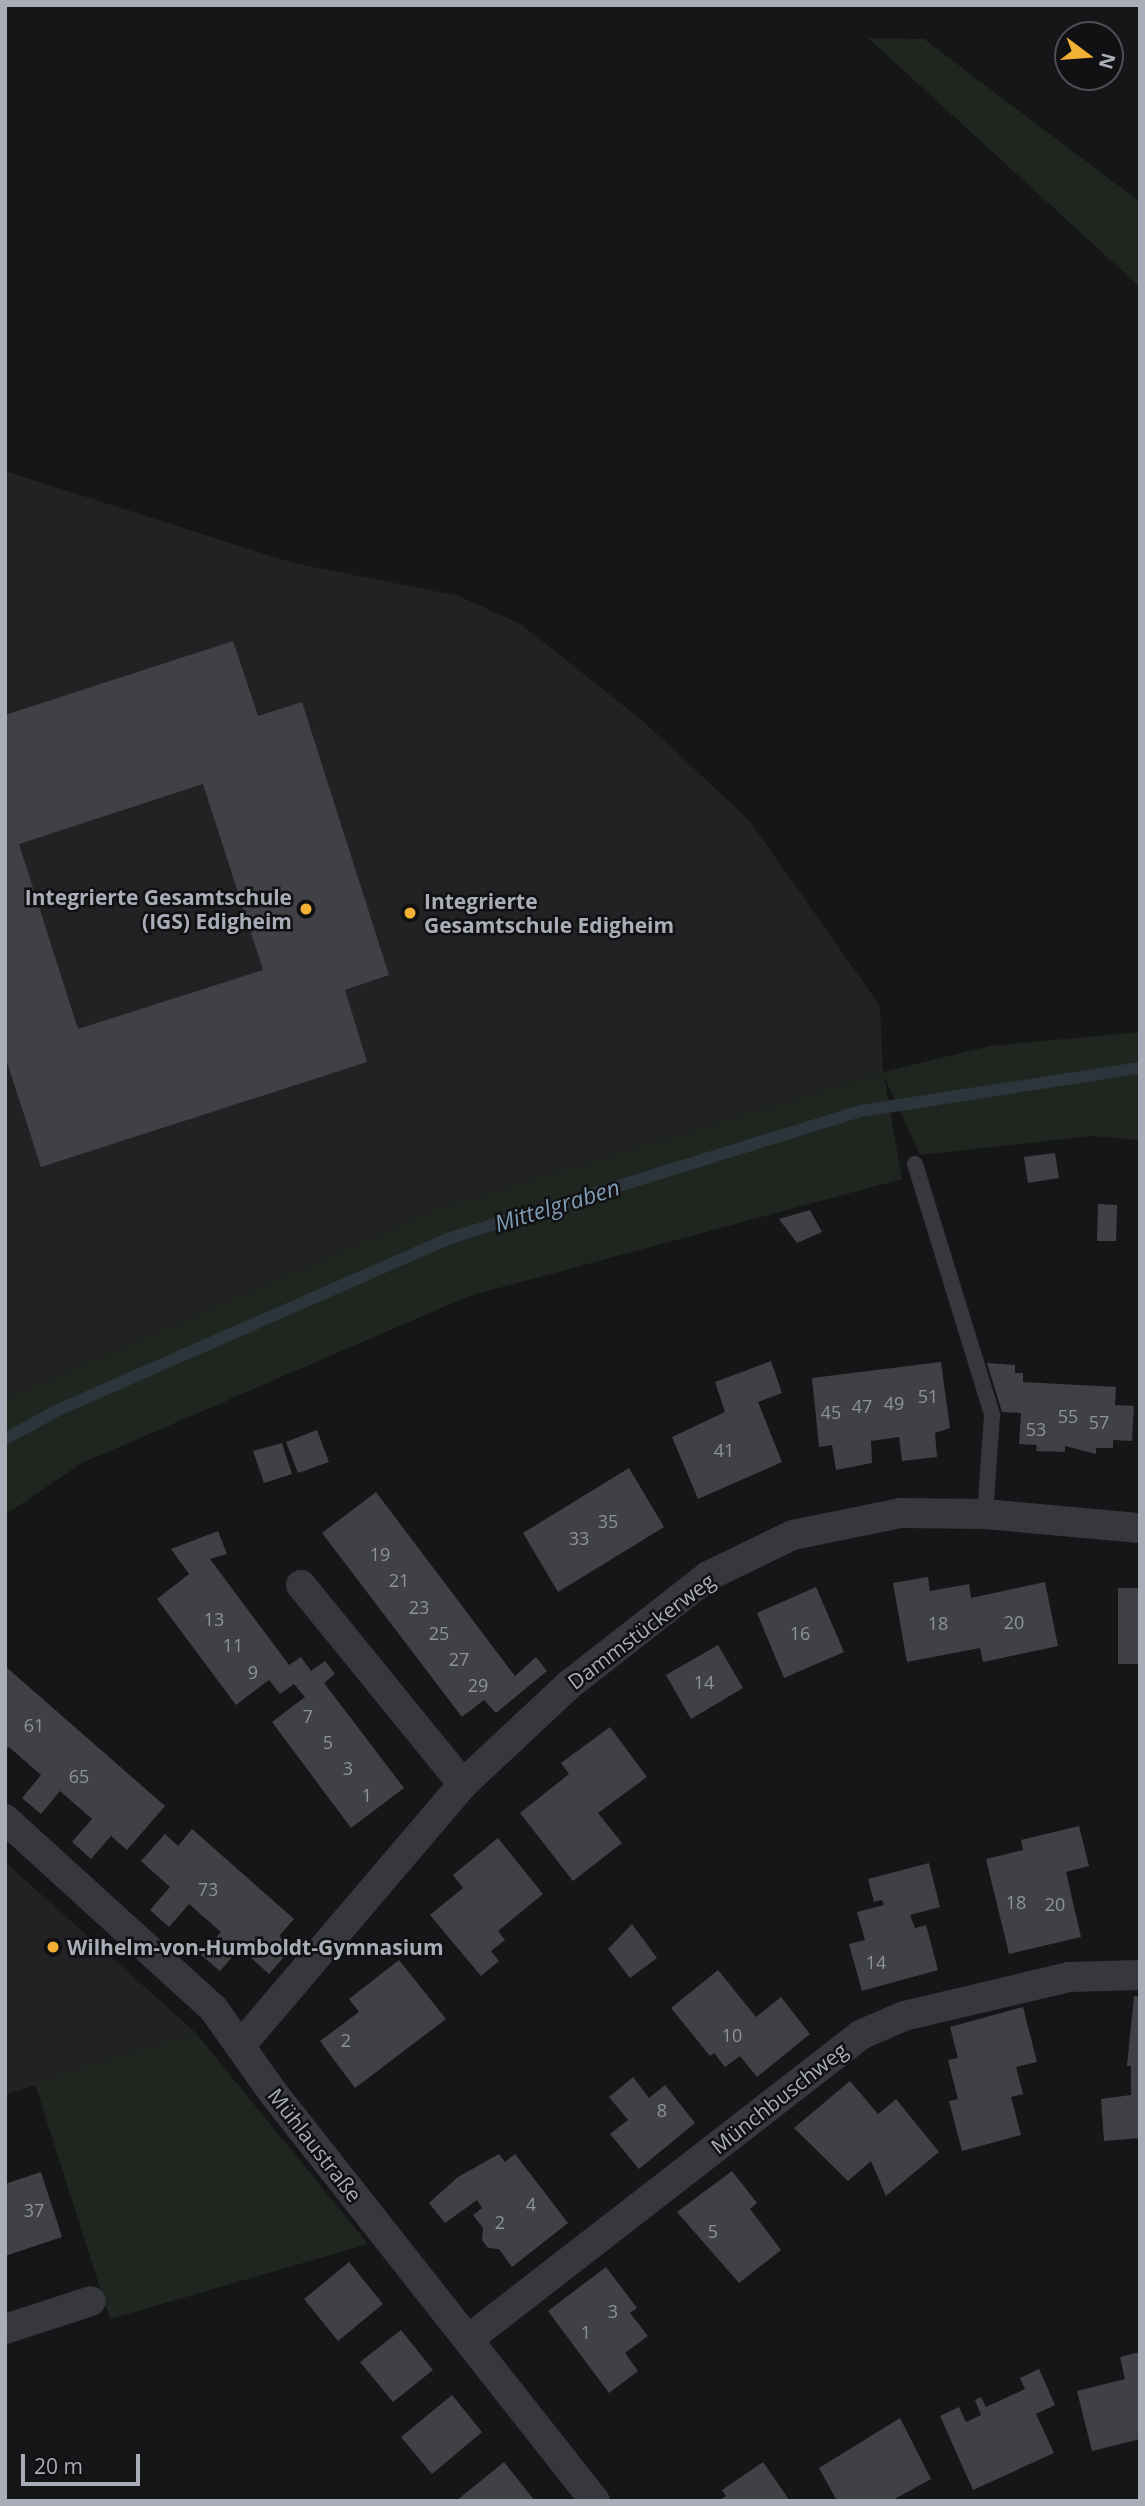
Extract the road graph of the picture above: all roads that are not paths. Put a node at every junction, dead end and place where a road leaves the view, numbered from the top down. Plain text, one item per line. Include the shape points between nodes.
1 (915, 1164) dead end
2 (985, 1514) junction
3 (1140, 1528) edge
4 (301, 1585) dead end
5 (463, 1784) junction
6 (5, 1819) edge
7 (1140, 1975) edge
8 (241, 2045) junction
9 (91, 2301) dead end
10 (5, 2329) edge
11 (470, 2337) junction
12 (595, 2501) edge

1 - 2 lane via 992,1415
2 - 3 street, Dammstückerweg
2 - 5 street, Dammstückerweg via 900,1513 793,1535 708,1576 570,1684
4 - 5 street
5 - 8 street, Dammstückerweg
6 - 8 street, Mühlaustraße via 213,2008
7 - 11 street, Münchbuschweg via 1069,1977 904,2016 860,2035
8 - 11 street, Mühlaustraße via 274,2094
9 - 10 street
11 - 12 street, Mühlaustraße

